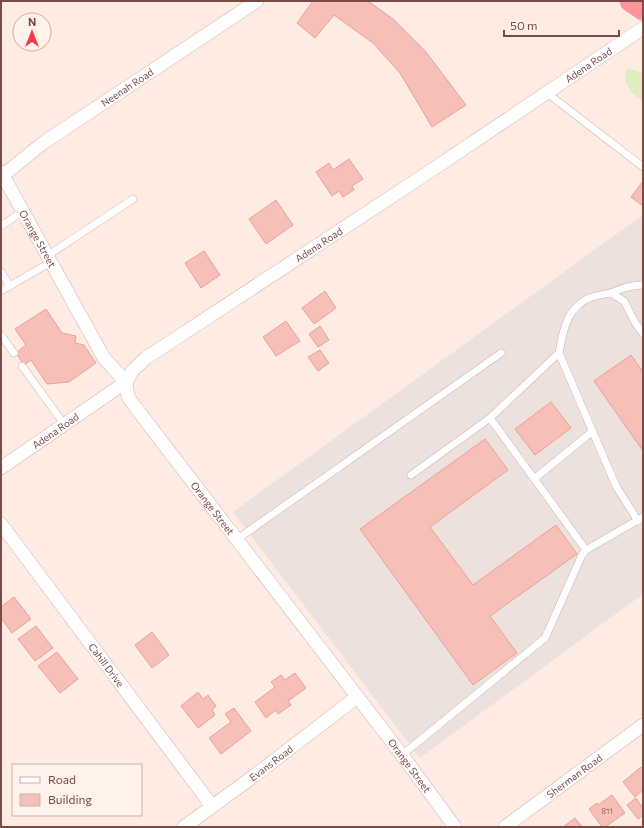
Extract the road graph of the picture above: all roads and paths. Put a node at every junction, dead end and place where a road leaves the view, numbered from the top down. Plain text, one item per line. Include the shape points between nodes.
1 (257, 1) edge
2 (631, 1) edge
3 (643, 9) edge
4 (643, 28) edge
5 (547, 93) junction
6 (643, 166) edge
7 (2, 175) edge
8 (133, 199) dead end
9 (23, 211) junction
10 (1, 226) edge
11 (49, 259) junction
12 (1, 272) edge
13 (643, 285) edge
14 (10, 286) junction
15 (1, 291) edge
16 (611, 293) junction
17 (643, 333) edge
18 (1, 335) edge
19 (14, 353) dead end
20 (501, 353) dead end
21 (559, 353) junction
22 (22, 366) dead end
23 (126, 382) junction
24 (490, 418) junction
25 (64, 424) junction
26 (593, 431) junction
27 (1, 468) edge
28 (411, 475) dead end
29 (534, 479) junction
30 (640, 519) edge
31 (1, 524) edge
32 (236, 540) junction
33 (586, 550) junction
34 (357, 697) junction
35 (643, 725) edge
36 (402, 755) junction
37 (212, 806) junction
38 (184, 827) edge
39 (455, 827) edge
40 (505, 827) edge

1 - 7 street, Neenah Road via 43,143
2 - 3 highway
4 - 5 street, Adena Road
5 - 6 lane
5 - 23 street, Adena Road via 146,358 133,370
7 - 9 street, Orange Street
8 - 11 lane
9 - 10 lane
9 - 11 street, Orange Street
11 - 14 lane
11 - 23 street, Orange Street via 104,358
12 - 14 lane
13 - 16 lane via 622,288
14 - 15 lane
16 - 17 lane via 624,301
16 - 21 lane via 592,297 573,309 563,330
18 - 19 lane
20 - 32 lane
21 - 24 lane
21 - 26 lane
22 - 25 lane
23 - 25 street, Adena Road
23 - 32 street, Orange Street via 128,397
24 - 28 lane
24 - 29 lane
25 - 27 street, Adena Road
26 - 29 lane
26 - 30 lane via 616,486
29 - 33 lane
30 - 33 lane
31 - 37 street, Cahill Drive
32 - 34 street, Orange Street
33 - 36 lane via 545,638
34 - 36 street, Orange Street
34 - 37 street, Evans Road
35 - 40 street, Sherman Road
36 - 39 street, Orange Street
37 - 38 street, Evans Road

